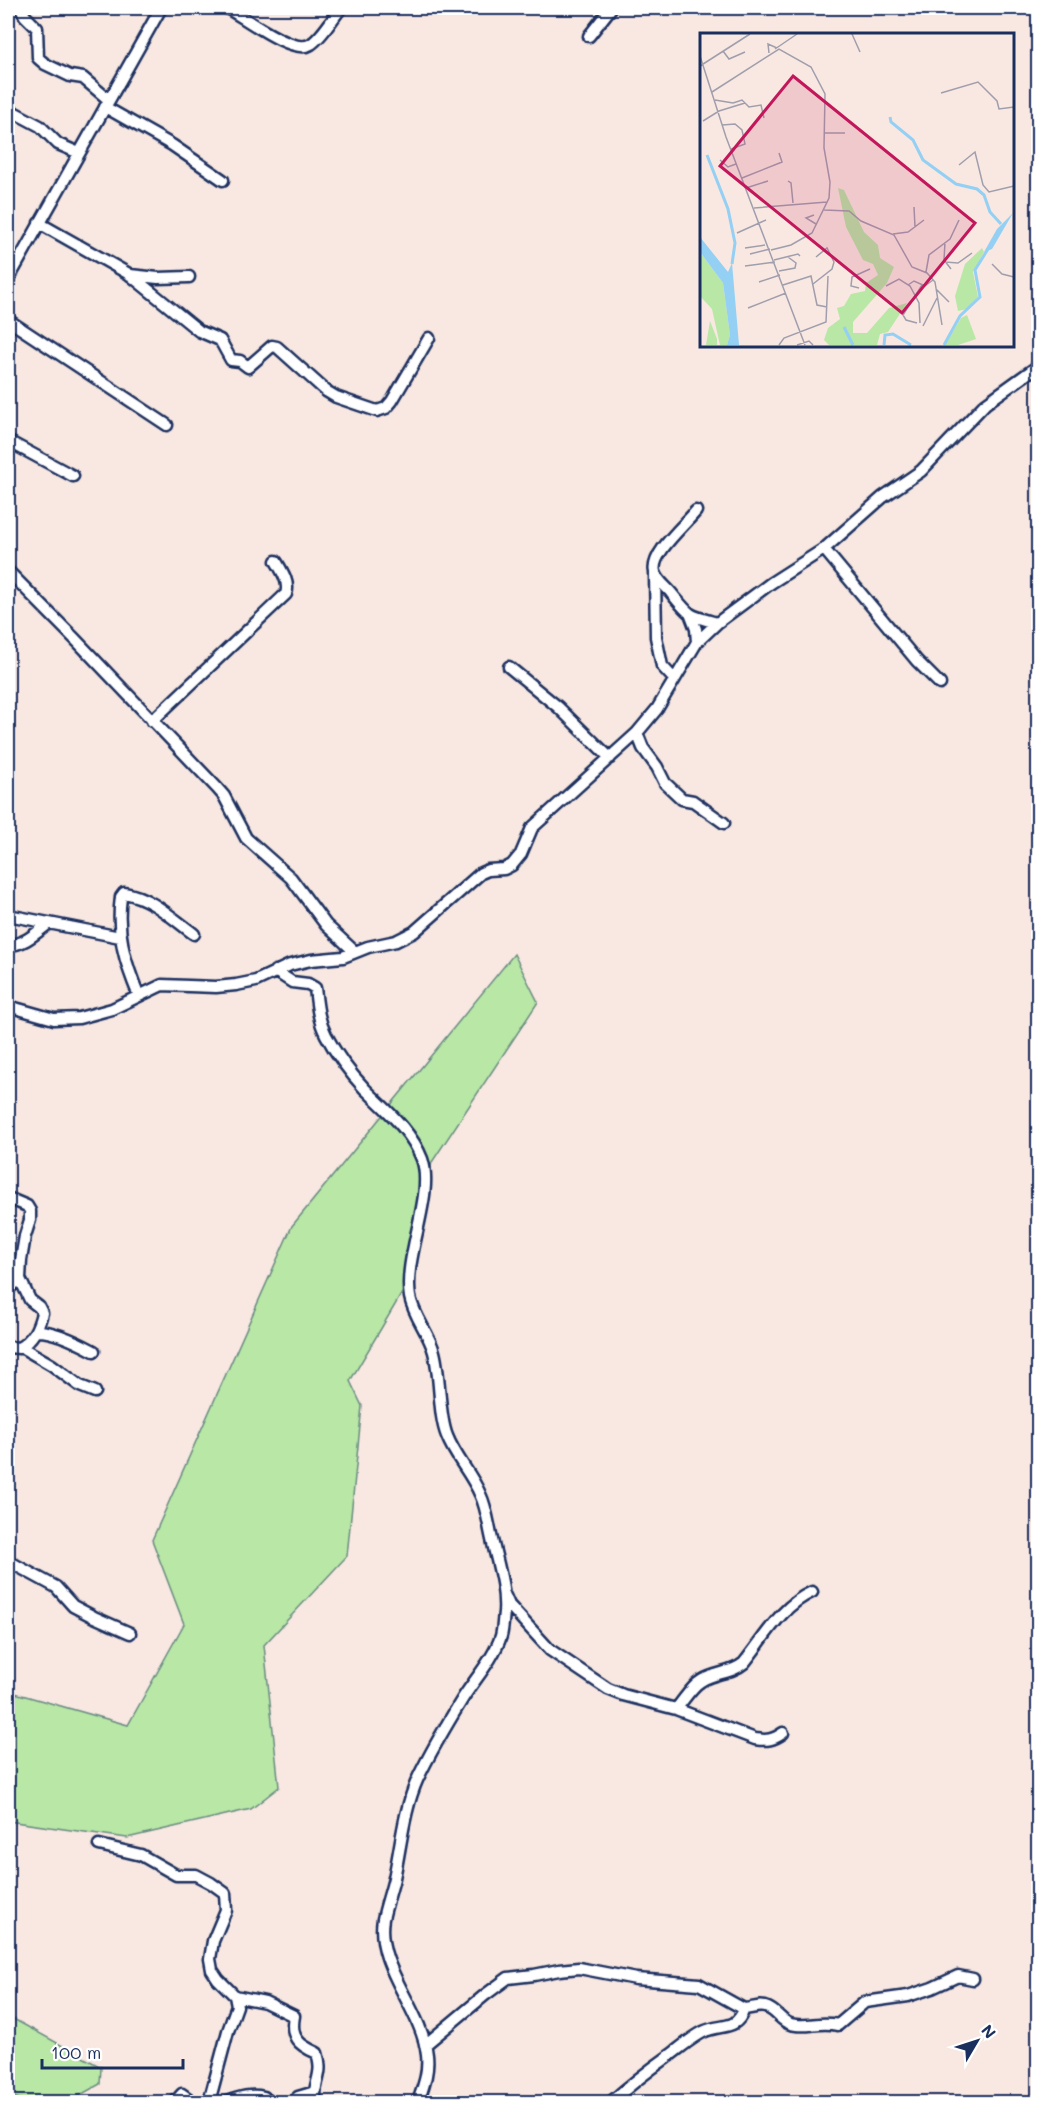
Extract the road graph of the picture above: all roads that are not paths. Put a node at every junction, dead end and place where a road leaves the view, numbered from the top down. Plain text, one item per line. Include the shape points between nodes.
1 (21, 8) edge
2 (160, 8) edge
3 (227, 8) edge
4 (340, 8) edge
5 (610, 8) edge
6 (589, 36) dead end
7 (107, 104) junction
8 (8, 109) edge
9 (79, 153) junction
10 (223, 180) dead end
11 (39, 223) junction
12 (129, 274) junction
13 (189, 277) dead end
14 (8, 280) edge
15 (8, 320) edge
16 (429, 338) dead end
17 (1038, 366) edge
18 (167, 425) dead end
19 (8, 441) edge
20 (73, 476) dead end
21 (696, 512) dead end
22 (824, 549) junction
23 (276, 561) dead end
24 (8, 571) edge
25 (655, 574) junction
26 (691, 616) junction
27 (717, 623) junction
28 (697, 642) junction
29 (509, 667) dead end
30 (674, 679) junction
31 (940, 684) dead end
32 (152, 721) junction
33 (637, 733) junction
34 (610, 758) junction
35 (724, 823) dead end
36 (8, 915) edge
37 (48, 924) junction
38 (194, 934) dead end
39 (120, 937) junction
40 (8, 945) edge
41 (356, 952) junction
42 (275, 971) junction
43 (139, 996) junction
44 (8, 1006) edge
45 (8, 1198) edge
46 (20, 1279) junction
47 (8, 1289) edge
48 (38, 1330) junction
49 (8, 1347) edge
50 (21, 1347) junction
51 (94, 1351) dead end
52 (95, 1392) dead end
53 (8, 1561) edge
54 (502, 1587) junction
55 (812, 1592) dead end
56 (130, 1633) dead end
57 (676, 1709) junction
58 (783, 1733) dead end
59 (99, 1845) dead end
60 (973, 1979) dead end
61 (235, 1996) junction
62 (744, 2009) junction
63 (425, 2045) junction
64 (316, 2097) edge
65 (175, 2103) edge
66 (194, 2103) edge
67 (209, 2103) edge
68 (227, 2103) edge
69 (266, 2103) edge
70 (293, 2103) edge
71 (418, 2103) edge
72 (611, 2103) edge

1 - 7 street via 37,28 38,58 70,76 83,78
2 - 7 street
3 - 4 street via 300,48 310,45
5 - 6 street
7 - 9 street
7 - 10 street
8 - 9 street via 40,126 58,144
9 - 11 street
11 - 12 street
11 - 14 street
12 - 13 street
12 - 16 street via 199,331 220,340 231,360 248,367 272,346 278,346 326,391 377,411 392,401
15 - 18 street
17 - 22 street via 985,404 921,471 883,497
19 - 20 street
21 - 25 street via 659,553
22 - 27 street via 771,582
22 - 31 street
23 - 32 street via 288,592
24 - 32 street
25 - 26 street
25 - 30 street via 656,637 662,666
26 - 27 street
26 - 28 street
27 - 28 street
28 - 30 street
29 - 34 street via 558,707
30 - 33 street via 657,710
32 - 41 street via 224,796 251,844 291,878 326,925
33 - 34 street
33 - 35 street via 665,783 682,799 693,801
34 - 41 street via 532,828 512,865 481,873 406,936
36 - 37 street
37 - 39 street
37 - 40 street via 28,939
38 - 39 street via 155,904 124,893 119,906
39 - 43 street
41 - 42 street via 338,959 290,964
42 - 43 street via 236,985 162,985
42 - 54 street via 292,982 315,988 316,1007 335,1052 402,1126 422,1159 425,1184 409,1287 411,1301 438,1368 445,1432 482,1497
43 - 44 street via 79,1018 54,1019
45 - 46 street via 30,1211
46 - 47 street
46 - 48 street via 30,1300 42,1313
48 - 50 street
48 - 51 street
49 - 50 street
50 - 52 street
53 - 56 street via 56,1587 73,1606
54 - 57 street via 509,1605 561,1659 608,1689
54 - 63 street via 501,1635 416,1782 383,1919 385,1952
55 - 57 street via 785,1610 737,1670 697,1683
57 - 58 street via 755,1739 765,1741
59 - 61 street via 141,1855 176,1875 196,1875 225,1893 226,1910 210,1959 218,1979
60 - 62 street via 958,1976 908,1996 865,2002 838,2025 796,2025 786,2023 768,2008
61 - 64 street via 265,2002 294,2016 292,2029 298,2042 317,2053 321,2062
61 - 67 street via 237,2006
62 - 63 street via 699,1984 636,1979 579,1968 559,1970 508,1978
62 - 72 street via 736,2023 705,2031 686,2043 634,2080
63 - 71 street via 428,2070
64 - 70 street via 298,2097
65 - 66 street via 182,2094
68 - 69 street via 255,2095 264,2097

